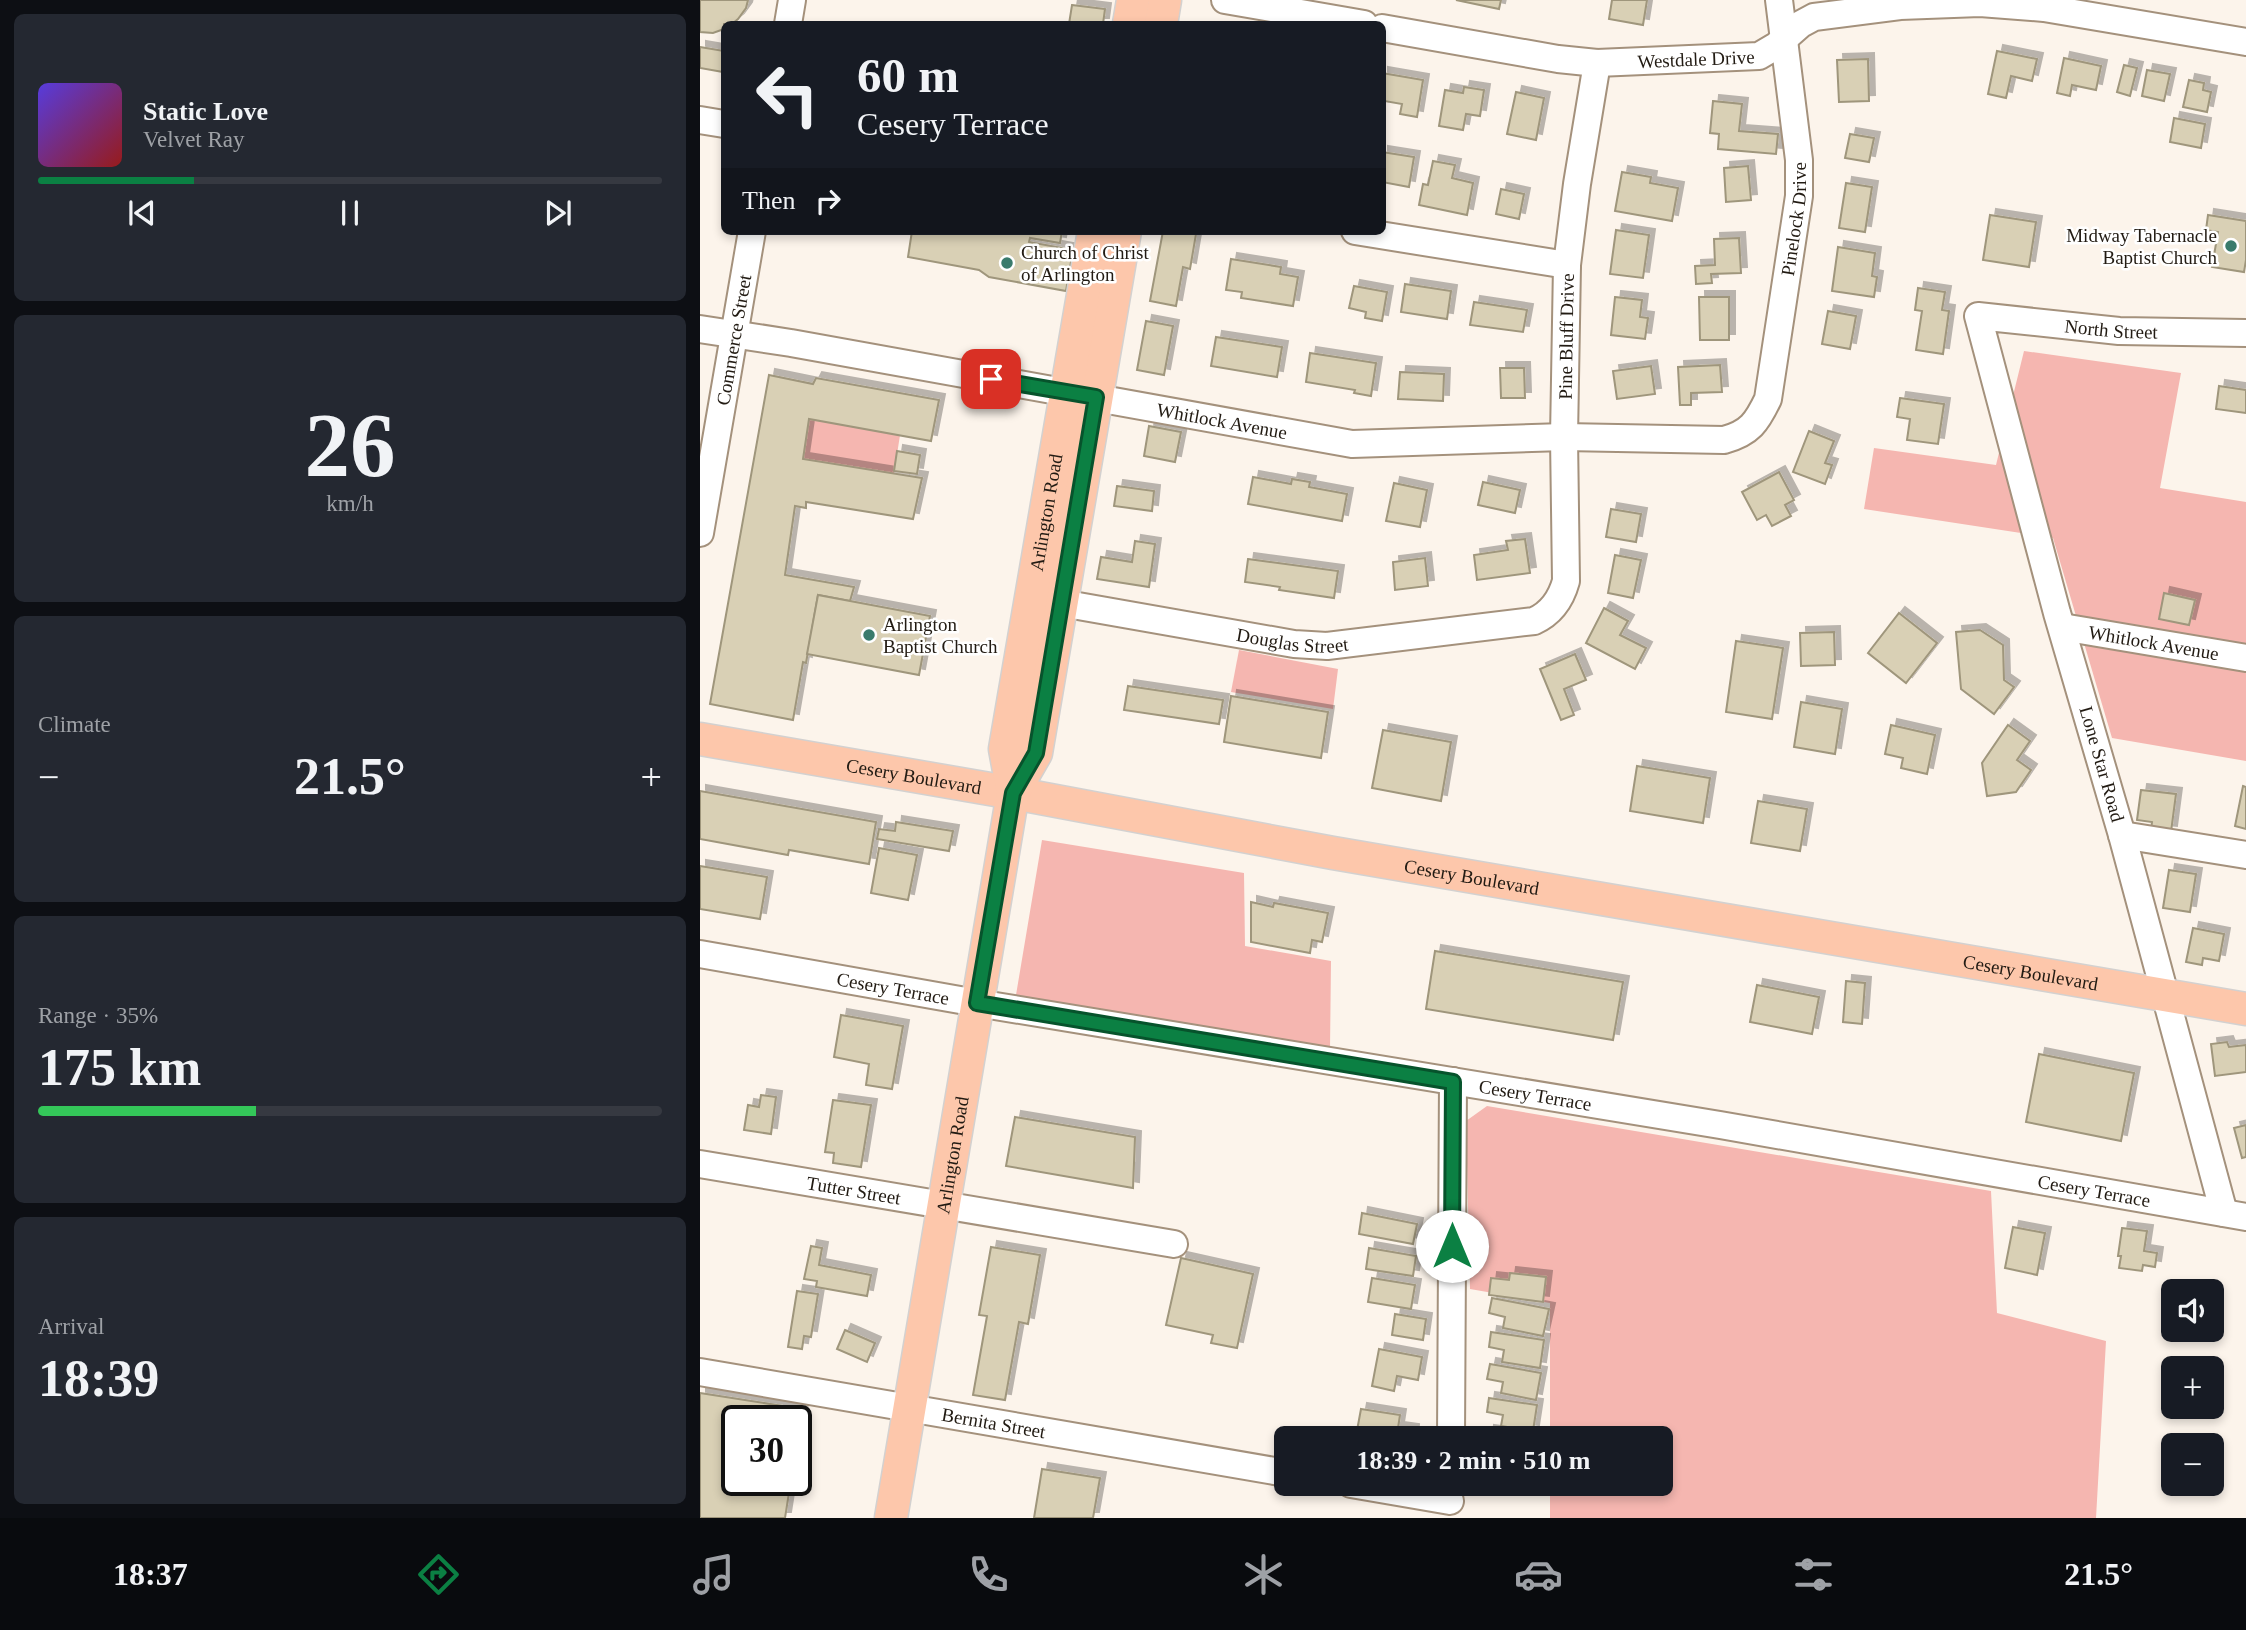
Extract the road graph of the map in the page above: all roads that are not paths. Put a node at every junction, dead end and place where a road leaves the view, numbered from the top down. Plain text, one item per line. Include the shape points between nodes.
1 (792, 0) edge
2 (1133, 0) edge
3 (1165, 0) edge
4 (1225, 0) edge
5 (1779, 0) edge
6 (788, 21) edge
7 (1130, 21) edge
8 (1162, 21) edge
9 (1347, 21) edge
10 (1386, 29) edge
11 (1785, 38) junction
12 (2246, 43) edge
13 (1597, 63) junction
14 (700, 120) edge
15 (721, 124) edge
16 (751, 235) edge
17 (1094, 235) edge
18 (1124, 235) edge
19 (1380, 235) edge
20 (1567, 265) junction
21 (1978, 316) joint
22 (700, 329) edge
23 (2246, 333) edge
24 (734, 335) junction
25 (1081, 395) junction
26 (1747, 430) joint
27 (1564, 438) junction
28 (700, 532) edge
29 (1031, 598) junction
30 (1062, 604) junction
31 (1553, 608) joint
32 (2062, 627) junction
33 (2246, 658) edge
34 (700, 739) edge
35 (1013, 793) junction
36 (2122, 835) junction
37 (2246, 855) edge
38 (700, 954) edge
39 (2165, 996) junction
40 (977, 1003) junction
41 (2246, 1009) edge
42 (1453, 1082) junction
43 (700, 1164) edge
44 (942, 1204) junction
45 (2235, 1215) edge
46 (1174, 1244) dead end
47 (700, 1371) edge
48 (910, 1407) junction
49 (1451, 1426) edge
50 (1274, 1471) edge
51 (1421, 1496) edge
52 (1450, 1501) edge
53 (891, 1518) edge

1 - 6 street
2 - 7 main road
3 - 8 main road
4 - 9 street
5 - 11 street, Pinelock Drive
10 - 13 street, Westdale Drive
11 - 12 street, Westdale Drive via 1814,17 1900,6 1980,3 2043,8
11 - 13 street, Westdale Drive via 1759,56
11 - 26 street, Pinelock Drive via 1799,196 1768,398 1758,420
13 - 20 street, Pine Bluff Drive
14 - 15 street
16 - 24 street, Commerce Street
17 - 25 main road, Arlington Road
18 - 25 main road, Arlington Road
19 - 20 street
20 - 27 street, Pine Bluff Drive
21 - 23 street, North Street via 2119,331
21 - 32 street, Lone Star Road
22 - 24 street, Whitlock Avenue
24 - 25 street, Whitlock Avenue
24 - 28 street, Commerce Street
25 - 27 street, Whitlock Avenue via 1352,444
25 - 29 main road, Arlington Road
25 - 30 main road, Arlington Road
26 - 27 street, Whitlock Avenue via 1724,440
27 - 31 street, Pine Bluff Drive via 1566,581
29 - 30 street, Douglas Street
29 - 35 main road, Arlington Road via 1005,749
30 - 31 street, Douglas Street via 1327,646 1534,621
30 - 35 main road, Arlington Road via 1036,753
32 - 33 street, Whitlock Avenue
32 - 36 street, Lone Star Road
34 - 35 main road, Cesery Boulevard
35 - 39 main road, Cesery Boulevard via 1333,853
35 - 40 main road, Arlington Road
36 - 37 street
36 - 39 street, Lone Star Road
38 - 40 street, Cesery Terrace
39 - 41 main road, Cesery Boulevard
39 - 45 street, Lone Star Road
40 - 42 street, Cesery Terrace
40 - 44 main road, Arlington Road
42 - 45 street, Cesery Terrace
42 - 49 street
43 - 44 street, Tutter Street
44 - 46 street, Tutter Street
44 - 48 main road, Arlington Road
47 - 48 street, Bernita Street
48 - 50 street, Bernita Street
48 - 53 main road, Arlington Road
51 - 52 street

